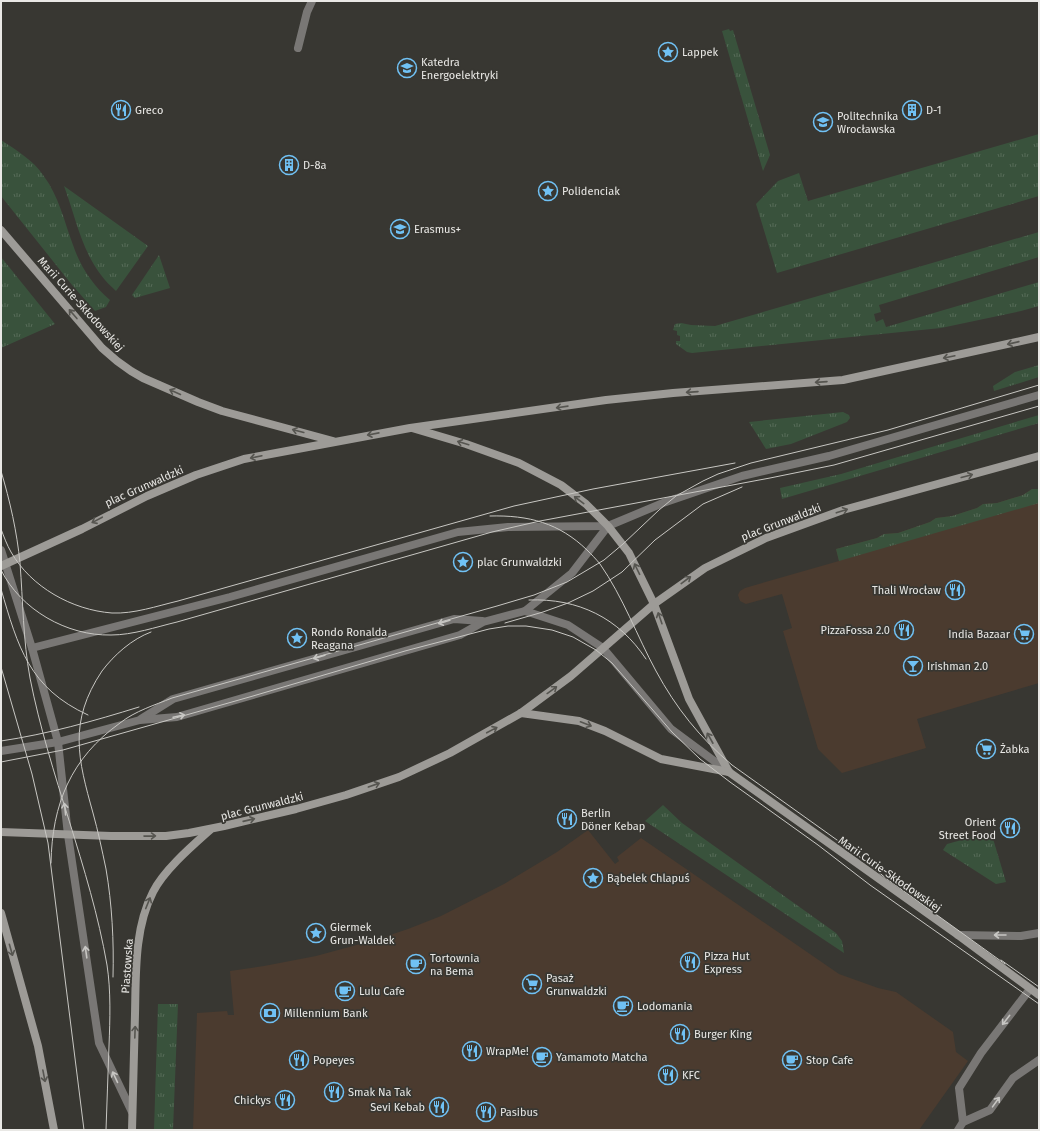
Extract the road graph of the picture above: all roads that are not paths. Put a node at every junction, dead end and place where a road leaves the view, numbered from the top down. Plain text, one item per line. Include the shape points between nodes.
1 (312, 1) edge
2 (298, 48) dead end
3 (1, 230) edge
4 (1039, 337) edge
5 (1039, 396) edge
6 (410, 428) junction
7 (336, 441) junction
8 (1039, 456) edge
9 (608, 526) junction
10 (1, 550) edge
11 (3, 564) edge
12 (654, 604) junction
13 (525, 611) junction
14 (483, 622) junction
15 (32, 648) junction
16 (602, 648) junction
17 (520, 713) junction
18 (140, 720) junction
19 (58, 742) junction
20 (1, 751) edge
21 (729, 772) junction
22 (211, 829) junction
23 (1, 832) edge
24 (68, 835) junction
25 (1, 913) edge
26 (1039, 933) edge
27 (958, 935) junction
28 (1030, 989) junction
29 (1039, 995) edge
30 (1039, 1060) edge
31 (132, 1112) junction
32 (964, 1122) junction
33 (54, 1130) edge
34 (132, 1130) edge
35 (958, 1130) edge

1 - 2 street
7 -> 3 main road, Marii Curie-Skłodowskiej via 222,411 131,371 102,348
4 -> 6 main road, plac Grunwaldzki via 843,380 646,396
5 - 9 street via 829,456 742,476 663,503
6 -> 7 main road, plac Grunwaldzki
9 -> 6 main road via 586,504 561,485 519,463
7 -> 11 main road, plac Grunwaldzki via 244,459 196,475
12 -> 8 main road, plac Grunwaldzki via 705,568 766,538 843,510
12 -> 9 main road via 629,552
9 - 13 street via 572,573
9 - 15 street via 508,527 458,532 214,601
10 - 11 street
11 - 15 street
12 - 16 main road, plac Grunwaldzki
21 -> 12 main road, Marii Curie-Skłodowskiej via 690,699
13 - 14 street
13 - 16 street via 568,625
18 -> 14 street via 177,717 251,696 460,635
14 -> 18 street via 454,619 180,697
15 - 19 street
17 -> 16 main road, plac Grunwaldzki via 571,676
16 - 21 street via 671,729
17 -> 21 main road, Marii Curie-Skłodowskiej via 579,721 661,759
22 -> 17 main road, plac Grunwaldzki via 296,809 399,777 450,753
18 - 19 street
19 - 20 street
24 -> 19 street
21 - 27 main road, Marii Curie-Skłodowskiej
24 -> 22 main road, plac Grunwaldzki via 166,836
31 -> 22 main road, Piastowska via 140,925 150,897 160,882 184,853
23 - 24 main road, plac Grunwaldzki
31 -> 24 street via 99,1044
25 -> 33 main road via 38,1046
26 -> 27 street via 1021,936
27 - 28 main road, Marii Curie-Skłodowskiej
28 - 29 main road, Marii Curie-Skłodowskiej
28 -> 32 street via 981,1053 959,1088
32 -> 30 street via 990,1110 1013,1078
31 - 34 main road, Piastowska
32 - 35 street

